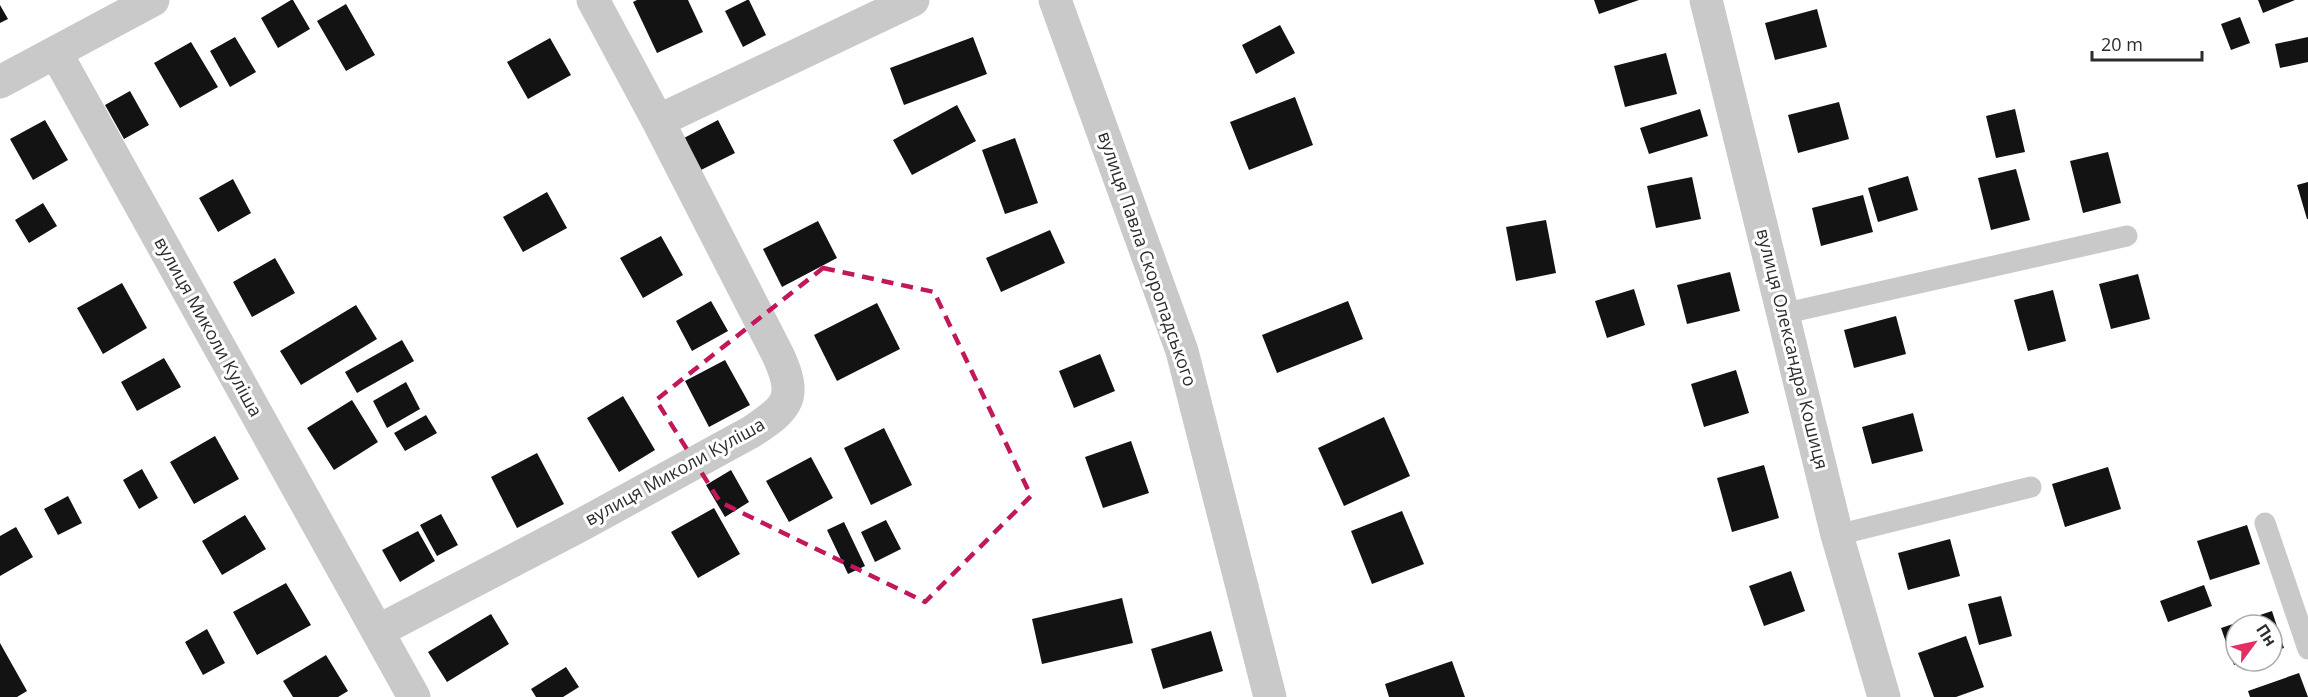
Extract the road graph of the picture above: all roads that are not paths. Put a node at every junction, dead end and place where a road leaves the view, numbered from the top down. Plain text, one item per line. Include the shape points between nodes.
1 (593, 0) edge
2 (913, 0) edge
3 (1055, 0) edge
4 (1706, 0) edge
5 (134, 5) edge
6 (56, 53) junction
7 (0, 82) edge
8 (658, 121) junction
9 (2127, 236) dead end
10 (1782, 314) junction
11 (2031, 486) dead end
12 (2265, 523) dead end
13 (1837, 535) junction
14 (378, 632) junction
15 (2308, 649) edge
16 (414, 697) edge
17 (1270, 697) edge
18 (1884, 697) edge

1 - 8 street, вулиця Миколи Куліша
2 - 8 street
3 - 17 street, вулиця Павла Скоропадського via 1182,351
4 - 10 street, вулиця Олександра Кошиця
5 - 6 street
6 - 7 street
6 - 14 street, вулиця Миколи Куліша
8 - 14 street, вулиця Миколи Куліша via 778,355 787,375 788,398 775,416 751,432
9 - 10 lane
10 - 13 street, вулиця Олександра Кошиця
11 - 13 lane
12 - 15 lane
13 - 18 street, вулиця Олександра Кошиця
14 - 16 street, вулиця Миколи Куліша

